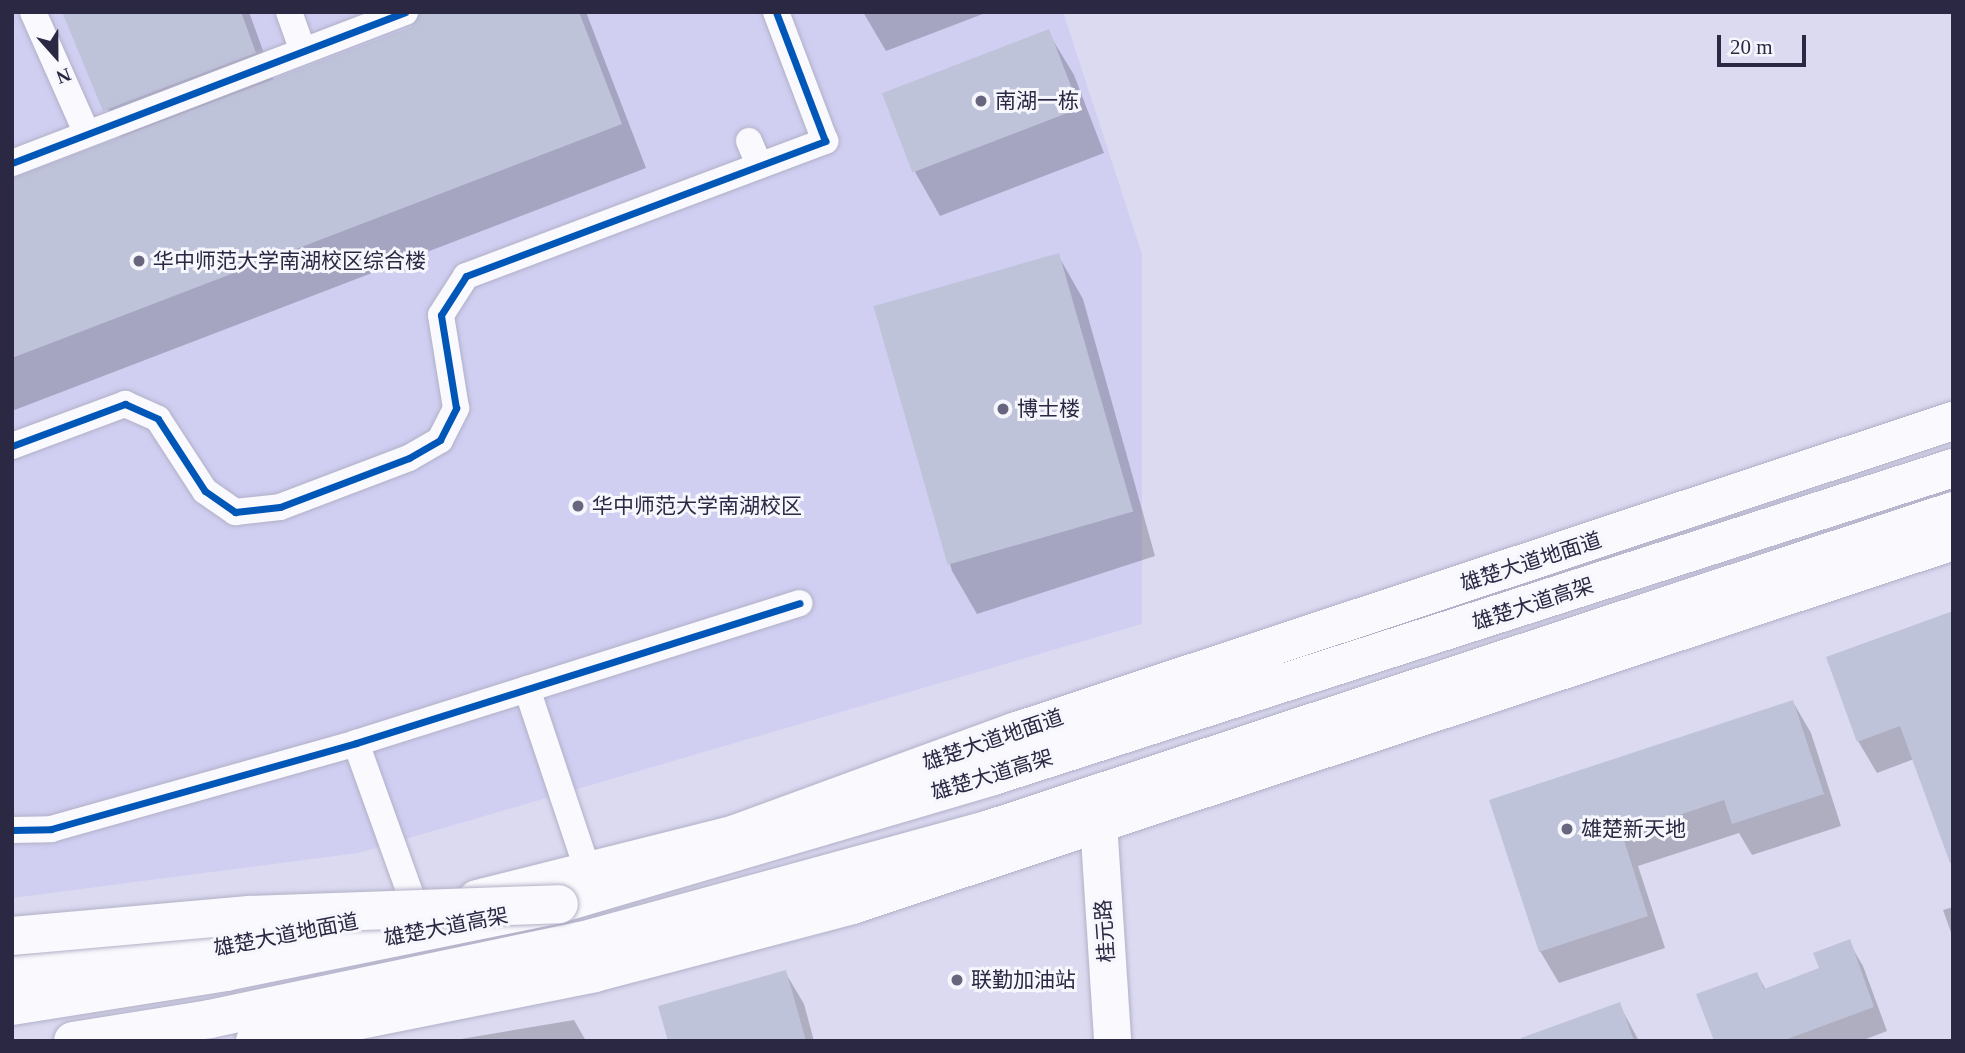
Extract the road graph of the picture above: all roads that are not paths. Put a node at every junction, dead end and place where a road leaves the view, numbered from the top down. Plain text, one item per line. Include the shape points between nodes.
1 (33, 12) edge
2 (289, 12) edge
3 (405, 12) edge
4 (776, 12) edge
5 (303, 51) junction
6 (87, 134) junction
7 (749, 141) dead end
8 (12, 163) edge
9 (759, 166) junction
10 (1953, 421) edge
11 (12, 446) edge
12 (1953, 468) edge
13 (1953, 511) edge
14 (1953, 541) edge
15 (799, 603) dead end
16 (527, 689) junction
17 (356, 743) junction
18 (1098, 822) junction
19 (12, 830) edge
20 (588, 871) junction
21 (559, 904) junction
22 (416, 910) junction
23 (12, 936) edge
24 (12, 975) edge
25 (12, 1006) edge
26 (73, 1041) edge
27 (255, 1041) edge
28 (1112, 1041) edge

1 - 6 street
2 - 5 street
3 - 5 street
4 - 9 street via 825,141
5 - 6 street
6 - 8 street
7 - 9 street
9 - 11 street via 466,276 441,315 456,408 440,440 409,458 280,507 235,513 205,491 158,419 125,404
10 - 20 main road, 雄楚大道地面道 via 1014,732 735,834
12 - 21 main road, 雄楚大道高架 via 990,777
13 - 26 main road, 雄楚大道高架 via 990,829 581,941 209,1019
14 - 18 main road
15 - 16 street
16 - 17 street
16 - 20 street
17 - 19 street via 51,829
17 - 22 street
18 - 27 main road via 852,905 622,966
18 - 28 street, 桂元路
20 - 22 main road, 雄楚大道地面道
21 - 23 main road, bridge via 249,915
21 - 25 main road, 雄楚大道高架, bridge via 226,972
22 - 24 main road, 雄楚大道地面道 via 187,954

